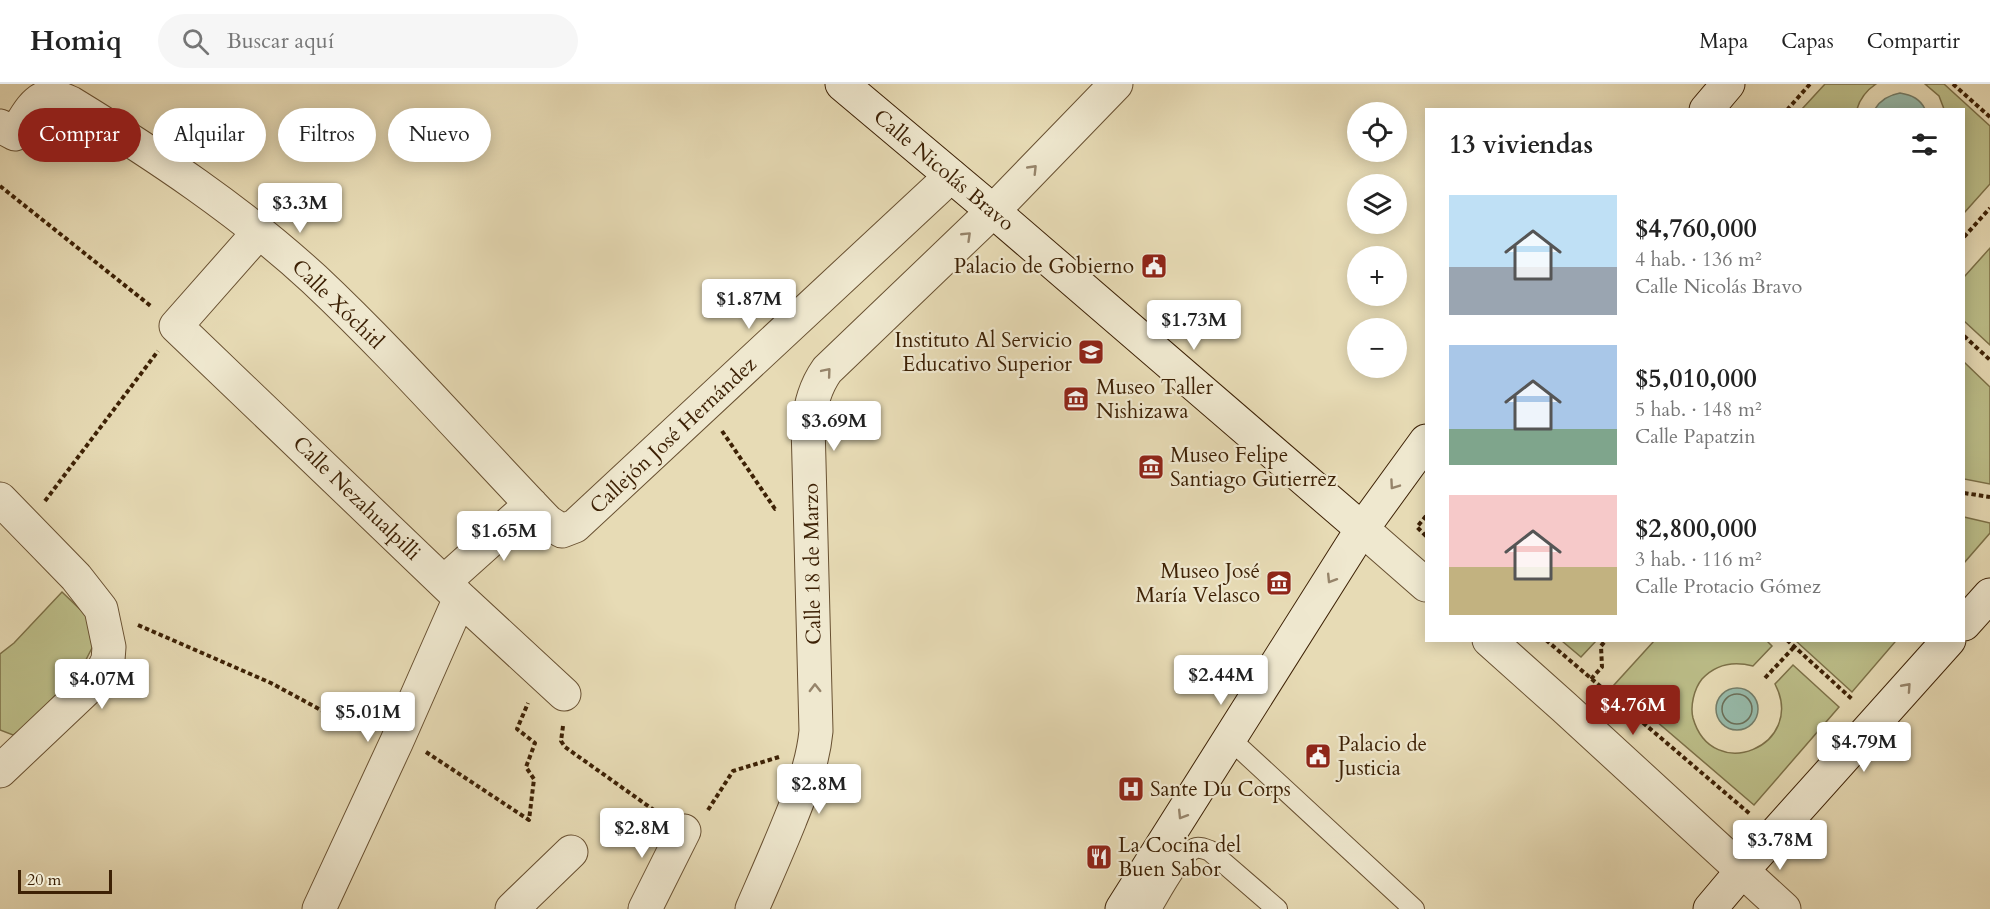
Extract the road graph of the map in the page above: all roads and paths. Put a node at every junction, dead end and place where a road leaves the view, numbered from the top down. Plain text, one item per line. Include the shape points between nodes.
1 (842, 84) edge
2 (1116, 84) edge
3 (1810, 84) edge
4 (1953, 84) edge
5 (37, 93) edge
6 (1789, 108) edge
7 (1990, 117) edge
8 (8, 130) edge
9 (951, 176) junction
10 (0, 186) edge
11 (1990, 208) edge
12 (993, 211) junction
13 (259, 232) junction
14 (1965, 236) edge
15 (176, 326) junction
16 (1965, 337) edge
17 (1990, 360) edge
18 (705, 406) junction
19 (1425, 442) edge
20 (1965, 493) edge
21 (1990, 497) edge
22 (0, 499) edge
23 (811, 502) junction
24 (539, 513) junction
25 (1425, 517) edge
26 (27, 525) junction
27 (1362, 529) junction
28 (1425, 535) edge
29 (1425, 584) edge
30 (452, 590) junction
31 (1990, 595) edge
32 (101, 609) junction
33 (1965, 623) edge
34 (1491, 642) edge
35 (1548, 642) edge
36 (1604, 642) edge
37 (1789, 642) edge
38 (1947, 642) edge
39 (1794, 647) junction
40 (1765, 678) dead end
41 (1590, 680) junction
42 (553, 683) joint
43 (1859, 705) dead end
44 (1230, 739) junction
45 (397, 741) junction
46 (815, 746) junction
47 (571, 751) dead end
48 (7, 757) edge
49 (1757, 820) dead end
50 (684, 831) junction
51 (571, 852) dead end
52 (1742, 871) junction
53 (1714, 908) edge
54 (319, 909) edge
55 (512, 909) edge
56 (645, 909) edge
57 (752, 909) edge
58 (1122, 909) edge
59 (1151, 909) edge
60 (1277, 909) edge
61 (1414, 909) edge
62 (1784, 909) edge

1 - 9 street, Calle Nicolás Bravo
12 -> 2 street, Calle 18 de Marzo
3 - 6 path
4 - 7 path
5 - 8 street, Calle Xóchitl via 30,111
5 - 13 street, Calle Xóchitl via 71,103 176,169
9 - 12 street, Calle Nicolás Bravo
9 - 18 street, Callejón José Hernández
10 - 15 path
11 - 14 path
23 -> 12 street, Calle 18 de Marzo via 808,424 819,381
12 - 27 street, Calle Nicolás Bravo
13 - 15 street
13 - 24 street, Calle Xóchitl via 368,332
15 - 26 path
15 - 30 street, Calle Nezahualpilli
16 - 17 path
18 - 23 path via 775,509
18 - 24 street, Callejón José Hernández via 575,526 562,531
19 -> 27 street
20 - 21 path
22 - 26 street
46 -> 23 street, Calle 18 de Marzo
24 - 30 street
25 - 28 path via 1417,527
26 - 32 street
27 - 29 street, Calle Nicolás Bravo
27 -> 44 street
30 - 42 street, Calle Nezahualpilli
30 - 45 street
31 - 33 street
32 - 45 path via 271,683 332,716
32 - 48 street via 109,647 102,672
34 - 52 street
35 - 41 path
36 - 41 path via 1602,667
37 - 39 path
52 -> 38 street
39 - 40 path
39 - 43 path
41 - 49 path
42 - 45 path via 517,729 535,743 526,767 534,779 529,820 426,752
44 -> 58 street
44 - 61 lane
45 - 54 street
46 - 50 path via 733,771 699,822
46 - 57 street, Calle 18 de Marzo via 807,777
47 - 50 path
50 - 56 street
51 - 55 street
52 - 53 street
52 - 62 street
59 - 60 lane via 1186,855 1202,848

